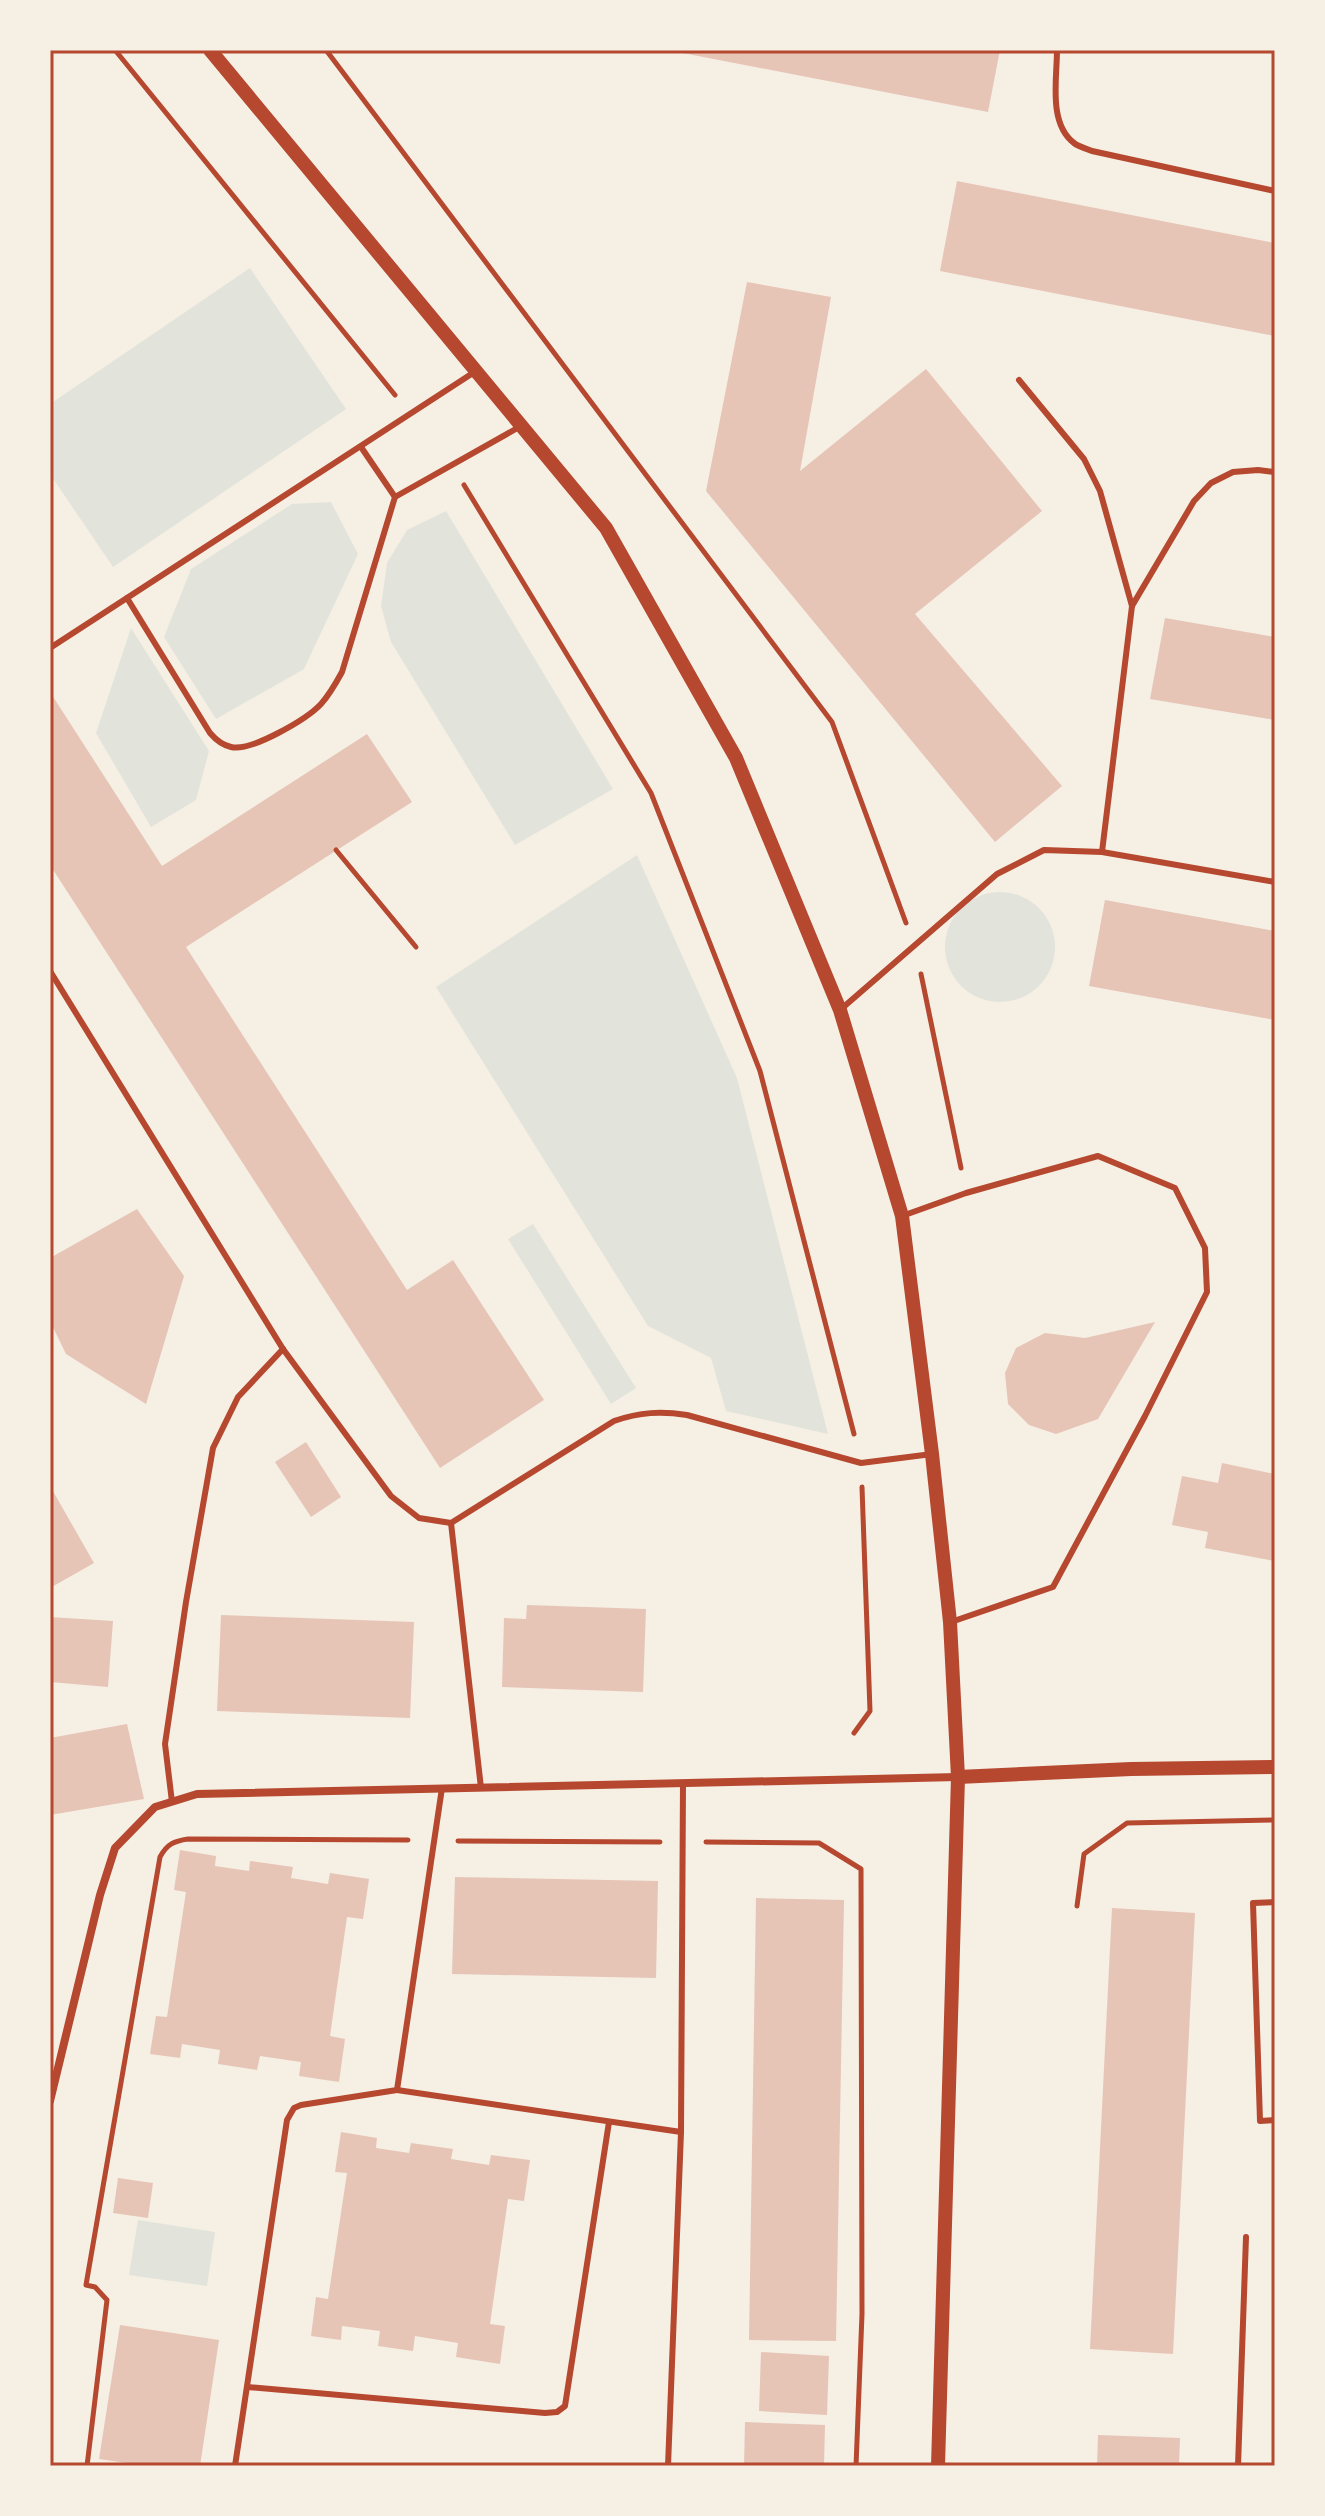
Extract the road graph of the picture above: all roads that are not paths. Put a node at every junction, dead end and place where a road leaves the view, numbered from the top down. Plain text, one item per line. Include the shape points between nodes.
1 (210, 50) edge
2 (1057, 50) edge
3 (1275, 191) edge
4 (476, 371) junction
5 (1019, 380) dead end
6 (521, 425) junction
7 (361, 447) junction
8 (1275, 472) edge
9 (395, 497) junction
10 (127, 598) junction
11 (1132, 606) junction
12 (50, 648) edge
13 (1102, 852) junction
14 (1275, 882) edge
15 (50, 971) edge
16 (840, 1010) junction
17 (902, 1216) junction
18 (283, 1349) junction
19 (932, 1454) junction
20 (451, 1523) junction
21 (950, 1622) junction
22 (1275, 1767) edge
23 (958, 1777) junction
24 (683, 1783) junction
25 (442, 1788) junction
26 (481, 1788) junction
27 (172, 1802) junction
28 (1275, 1902) edge
29 (397, 2090) junction
30 (50, 2101) edge
31 (1275, 2120) edge
32 (609, 2122) junction
33 (681, 2132) junction
34 (1246, 2237) dead end
35 (247, 2387) junction
36 (235, 2466) edge
37 (668, 2466) edge
38 (938, 2466) edge
39 (1238, 2466) edge

1 - 4 street
2 - 3 lane via 1057,107 1061,126 1074,143
4 - 6 street
4 - 7 lane
5 - 11 lane via 1084,459 1100,491
6 - 9 lane
6 - 16 street via 606,528 736,758
7 - 9 lane
7 - 10 lane
8 - 11 lane via 1233,472 1211,483 1194,501
9 - 10 lane via 332,690 319,707 253,744 229,747 210,733
10 - 12 lane
11 - 13 lane
13 - 14 lane
13 - 16 lane via 1044,850 997,874
15 - 18 lane
16 - 17 street
17 - 19 street
17 - 21 lane via 1098,1156 1175,1188 1205,1248 1207,1292 1053,1587
18 - 20 lane via 391,1496 419,1518
18 - 27 lane via 238,1397 213,1448 165,1744
19 - 20 lane via 861,1463 687,1415 634,1414 614,1421
19 - 21 street
20 - 26 lane
21 - 23 street
22 - 23 street
23 - 24 street
23 - 38 street
24 - 26 street
24 - 33 lane
25 - 26 street
25 - 27 street via 197,1794
25 - 29 lane
27 - 30 street via 155,1807 115,1848
28 - 31 lane via 1253,1903 1260,2121
29 - 32 lane
29 - 35 lane via 301,2105 289,2112
32 - 33 lane
32 - 35 lane via 565,2406 557,2412
33 - 37 lane
34 - 39 lane
35 - 36 lane

